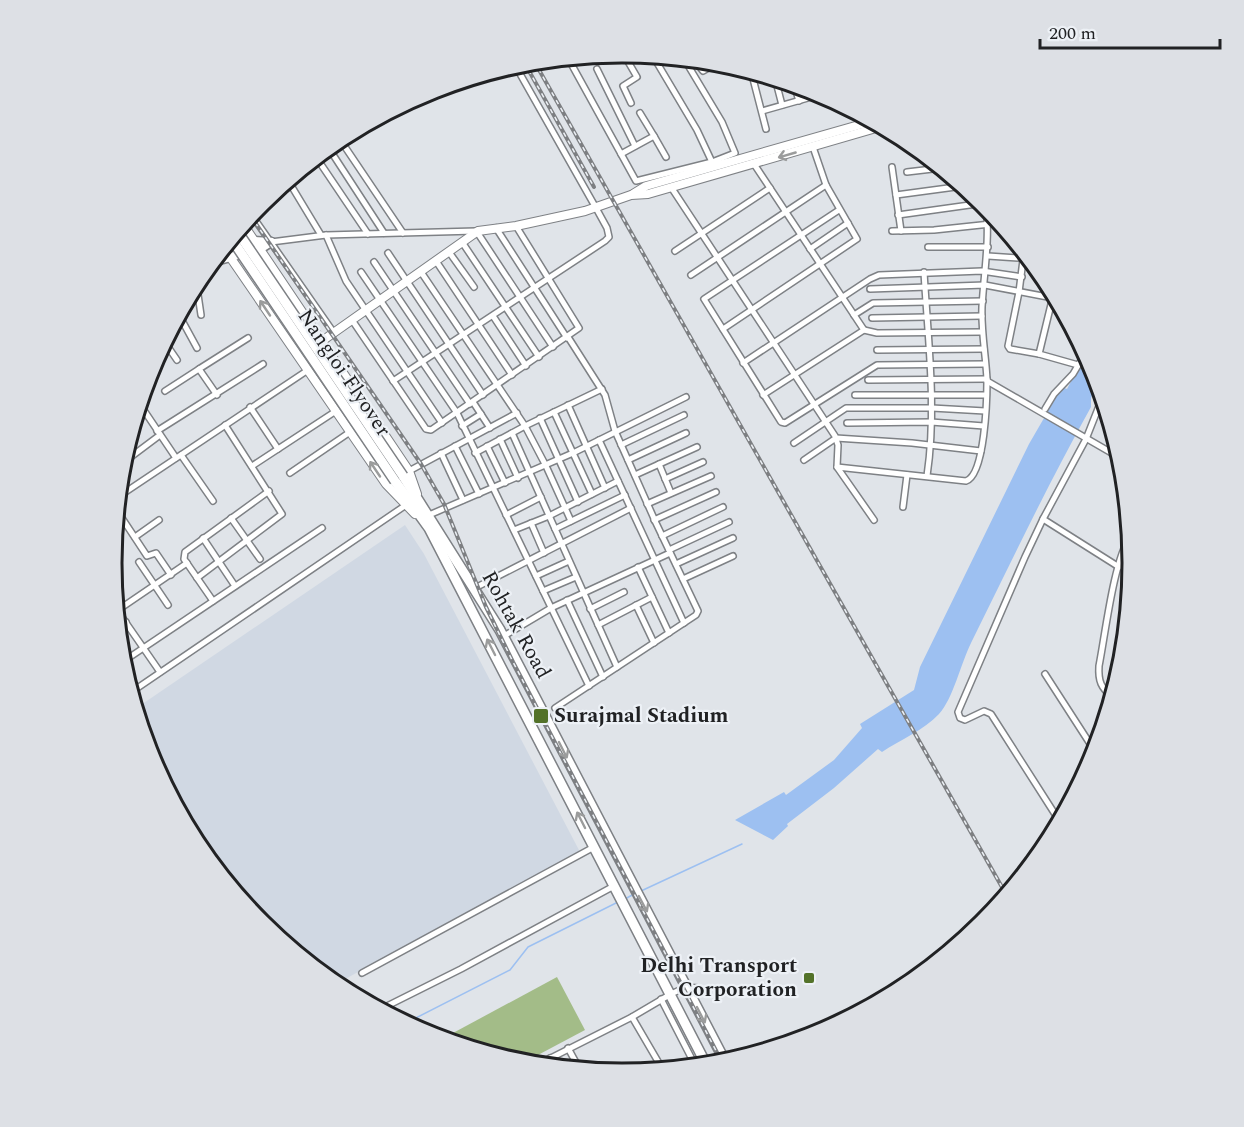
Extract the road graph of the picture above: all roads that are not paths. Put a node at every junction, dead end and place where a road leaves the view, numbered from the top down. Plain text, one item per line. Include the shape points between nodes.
1 (629, 63) edge
2 (658, 64) edge
3 (572, 66) edge
4 (689, 67) dead end
5 (597, 69) dead end
6 (520, 74) edge
7 (754, 81) edge
8 (778, 88) edge
9 (797, 95) edge
10 (807, 99) edge
11 (799, 101) junction
12 (631, 103) dead end
13 (782, 105) junction
14 (762, 111) junction
15 (640, 113) dead end
16 (861, 124) edge
17 (766, 129) dead end
18 (871, 130) edge
19 (654, 136) junction
20 (635, 146) junction
21 (345, 147) edge
22 (813, 147) junction
23 (621, 154) junction
24 (333, 155) edge
25 (666, 157) dead end
26 (712, 162) junction
27 (320, 164) edge
28 (754, 164) junction
29 (892, 167) dead end
30 (931, 169) edge
31 (907, 172) dead end
32 (826, 185) junction
33 (292, 187) edge
34 (952, 187) edge
35 (671, 188) junction
36 (770, 188) junction
37 (632, 195) junction
38 (896, 195) junction
39 (972, 206) edge
40 (596, 208) junction
41 (839, 210) junction
42 (786, 212) junction
43 (898, 215) junction
44 (257, 222) edge
45 (848, 224) junction
46 (988, 224) joint
47 (516, 226) junction
48 (495, 228) junction
49 (248, 231) edge
50 (892, 231) dead end
51 (901, 231) junction
52 (477, 232) junction
53 (384, 233) junction
54 (403, 233) junction
55 (701, 233) junction
56 (368, 234) junction
57 (323, 235) junction
58 (801, 235) junction
59 (242, 238) edge
60 (254, 241) junction
61 (271, 242) junction
62 (462, 242) junction
63 (236, 245) edge
64 (236, 246) edge
65 (928, 247) dead end
66 (988, 247) junction
67 (260, 249) junction
68 (810, 249) junction
69 (675, 251) dead end
70 (449, 252) junction
71 (388, 253) dead end
72 (229, 254) edge
73 (988, 256) junction
74 (231, 257) junction
75 (716, 257) junction
76 (225, 258) edge
77 (1019, 259) edge
78 (436, 261) junction
79 (374, 262) dead end
80 (1023, 264) edge
81 (821, 265) junction
82 (986, 271) junction
83 (361, 272) dead end
84 (421, 272) junction
85 (924, 272) junction
86 (691, 275) dead end
87 (549, 278) junction
88 (1022, 278) junction
89 (732, 280) junction
90 (407, 282) junction
91 (985, 285) junction
92 (924, 286) junction
93 (474, 287) dead end
94 (534, 288) junction
95 (870, 289) dead end
96 (394, 291) junction
97 (1019, 292) junction
98 (1044, 296) edge
99 (198, 297) edge
100 (520, 297) junction
101 (842, 297) junction
102 (380, 300) junction
103 (983, 301) junction
104 (926, 302) junction
105 (506, 307) junction
106 (1052, 308) edge
107 (366, 310) junction
108 (752, 310) junction
109 (201, 315) dead end
110 (854, 315) junction
111 (493, 316) junction
112 (926, 316) junction
113 (982, 316) junction
114 (872, 318) dead end
115 (352, 320) junction
116 (183, 324) edge
117 (479, 325) junction
118 (723, 329) junction
119 (864, 330) junction
120 (927, 331) junction
121 (982, 332) junction
122 (334, 333) junction
123 (464, 335) junction
124 (248, 338) dead end
125 (567, 338) junction
126 (322, 341) junction
127 (774, 343) junction
128 (449, 345) junction
129 (553, 347) junction
130 (197, 348) dead end
131 (928, 348) junction
132 (984, 348) junction
133 (170, 349) edge
134 (877, 350) dead end
135 (436, 354) junction
136 (1040, 354) junction
137 (539, 357) junction
138 (177, 360) dead end
139 (1080, 362) edge
140 (422, 363) junction
141 (743, 363) junction
142 (929, 363) junction
143 (263, 364) dead end
144 (985, 364) junction
145 (1078, 365) junction
146 (526, 366) junction
147 (199, 369) junction
148 (308, 370) junction
149 (408, 371) junction
150 (794, 374) junction
151 (512, 375) junction
152 (930, 379) junction
153 (868, 380) dead end
154 (987, 380) junction
155 (393, 381) junction
156 (498, 385) junction
157 (602, 390) junction
158 (165, 391) dead end
159 (855, 394) dead end
160 (932, 394) junction
161 (217, 395) junction
162 (483, 395) junction
163 (763, 395) junction
164 (986, 395) junction
165 (686, 397) dead end
166 (471, 403) junction
167 (568, 405) junction
168 (815, 405) junction
169 (250, 407) junction
170 (932, 408) junction
171 (1098, 409) edge
172 (1043, 410) junction
173 (336, 411) junction
174 (985, 411) junction
175 (145, 412) edge
176 (554, 412) junction
177 (457, 413) junction
178 (481, 414) junction
179 (517, 414) junction
180 (684, 416) dead end
181 (540, 418) junction
182 (826, 422) junction
183 (932, 422) junction
184 (442, 423) junction
185 (848, 423) dead end
186 (225, 425) junction
187 (462, 426) junction
188 (525, 426) junction
189 (984, 426) junction
190 (490, 428) junction
191 (615, 431) junction
192 (350, 432) junction
193 (159, 433) junction
194 (512, 433) junction
195 (686, 433) dead end
196 (836, 438) junction
197 (1085, 438) junction
198 (468, 439) junction
199 (500, 439) junction
200 (599, 440) junction
201 (794, 443) dead end
202 (621, 445) junction
203 (931, 445) junction
204 (455, 446) junction
205 (487, 446) junction
206 (586, 447) junction
207 (697, 447) dead end
208 (278, 449) junction
209 (981, 451) junction
210 (441, 453) junction
211 (475, 453) junction
212 (573, 453) junction
213 (134, 454) edge
214 (1110, 454) edge
215 (178, 456) junction
216 (559, 459) junction
217 (628, 460) junction
218 (804, 460) dead end
219 (703, 462) dead end
220 (659, 464) junction
221 (252, 466) junction
222 (546, 466) junction
223 (837, 467) junction
224 (291, 473) dead end
225 (530, 473) junction
226 (635, 475) junction
227 (907, 475) junction
228 (402, 476) junction
229 (711, 476) dead end
230 (927, 477) junction
231 (518, 478) junction
232 (665, 479) junction
233 (618, 481) junction
234 (505, 483) junction
235 (493, 488) junction
236 (605, 488) junction
237 (127, 491) edge
238 (269, 491) junction
239 (716, 492) dead end
240 (671, 493) junction
241 (479, 494) junction
242 (592, 494) junction
243 (625, 495) junction
244 (541, 497) junction
245 (419, 499) joint
246 (463, 500) junction
247 (213, 501) dead end
248 (578, 502) junction
249 (647, 504) junction
250 (406, 505) junction
251 (723, 507) dead end
252 (903, 507) dead end
253 (564, 508) junction
254 (631, 508) junction
255 (429, 515) junction
256 (506, 515) junction
257 (549, 516) junction
258 (231, 518) junction
259 (1043, 519) junction
260 (159, 520) dead end
261 (654, 520) junction
262 (874, 520) dead end
263 (124, 521) edge
264 (571, 521) junction
265 (729, 522) dead end
266 (531, 523) junction
267 (322, 528) dead end
268 (429, 528) junction
269 (555, 529) junction
270 (514, 531) junction
271 (662, 536) junction
272 (135, 537) junction
273 (203, 538) junction
274 (733, 538) dead end
275 (248, 541) junction
276 (562, 544) junction
277 (669, 551) junction
278 (544, 553) junction
279 (734, 556) dead end
280 (1122, 557) edge
281 (260, 559) dead end
282 (654, 559) junction
283 (528, 560) junction
284 (569, 561) junction
285 (139, 562) dead end
286 (219, 562) junction
287 (187, 563) junction
288 (676, 564) junction
289 (638, 567) junction
290 (1119, 567) junction
291 (171, 575) junction
292 (536, 576) junction
293 (576, 577) junction
294 (197, 578) junction
295 (683, 579) junction
296 (155, 586) junction
297 (235, 586) junction
298 (475, 588) junction
299 (543, 591) junction
300 (624, 592) dead end
301 (583, 593) junction
302 (652, 597) junction
303 (567, 600) junction
304 (213, 601) junction
305 (124, 604) edge
306 (168, 605) dead end
307 (636, 605) junction
308 (551, 608) junction
309 (590, 609) junction
310 (126, 622) edge
311 (684, 623) junction
312 (598, 625) junction
313 (669, 633) junction
314 (504, 636) junction
315 (654, 643) junction
316 (144, 648) junction
317 (130, 657) edge
318 (617, 667) junction
319 (160, 672) junction
320 (1045, 674) dead end
321 (603, 677) junction
322 (589, 686) junction
323 (138, 688) edge
324 (1105, 692) edge
325 (555, 708) dead end
326 (1089, 742) edge
327 (1055, 814) edge
328 (594, 847) junction
329 (616, 889) junction
330 (362, 973) dead end
331 (686, 987) junction
332 (698, 988) dead end
333 (671, 994) junction
334 (661, 999) junction
335 (388, 1005) edge
336 (632, 1017) junction
337 (568, 1048) junction
338 (721, 1054) edge
339 (703, 1057) edge
340 (550, 1058) edge
341 (692, 1059) edge
342 (575, 1062) edge
343 (659, 1063) edge

1 - 12 street via 638,77 623,87
2 - 26 street
3 - 23 street
4 - 26 street via 735,151
5 - 20 street
6 - 40 street
7 - 14 street
8 - 13 street
9 - 11 street
10 - 11 street
11 - 13 street
13 - 14 street
14 - 17 street
15 - 19 street
16 - 37 street via 646,186
18 - 22 street
19 - 20 street
19 - 25 street
20 - 23 street
21 - 54 street
22 -> 28 street
22 - 32 street
23 - 26 street via 636,181
24 - 53 street
27 - 56 street
28 - 35 street
28 - 36 street
29 - 38 street
30 - 31 street
32 - 41 street
32 - 42 street
33 - 57 street
34 - 38 street
35 - 37 street
35 - 55 street
36 - 42 street
36 - 55 street
37 - 40 street
38 - 43 street
39 - 43 street
40 - 47 street
40 - 87 street via 609,237
41 - 45 street
41 - 58 street
42 - 58 street
42 - 75 street
43 - 51 street
44 - 61 street
45 - 68 street
45 - 81 street via 857,239
46 - 51 street
46 - 66 street
47 - 48 street
47 - 87 street
48 - 52 street
48 - 94 street
49 - 60 street
50 - 51 street
52 - 54 street
52 - 62 street
52 - 100 street
53 - 54 street
53 - 56 street
55 - 69 street
55 - 75 street
56 - 57 street
57 - 61 street
57 - 107 street via 342,275
58 - 68 street
58 - 89 street
59 - 228 highway, Nangloi Flyover, bridge
60 - 61 main road
60 - 64 main road
60 - 67 street
61 - 67 main road
61 - 122 street
62 - 70 street
62 - 105 street
63 - 228 highway, Nangloi Flyover, bridge
65 - 66 street
66 - 73 street
67 - 74 main road
67 - 126 street
68 - 81 street
70 - 78 street
70 - 93 street
71 - 90 street
72 - 74 street, Rohtak Road
73 - 77 street
73 - 82 street
74 - 76 main road
148 -> 74 street, Rohtak Road
75 - 86 street
75 - 89 street
78 - 84 street
78 - 117 street
79 - 96 street
80 - 88 street
81 - 101 street
81 - 108 street
82 - 85 street
82 - 88 street
82 - 91 street
83 - 102 street
84 - 90 street
84 - 123 street
85 - 92 street
85 - 101 street via 874,277
87 - 94 street
87 - 125 street via 579,325
88 - 97 street
89 - 108 street
89 - 118 street via 704,299
90 - 96 street
90 - 128 street
91 - 92 street
91 - 97 street
91 - 103 street
92 - 95 street
92 - 104 street
94 - 100 street
94 - 125 street
96 - 102 street
96 - 135 street
97 - 98 street
97 - 136 street via 1008,346
99 - 109 street
100 - 105 street
100 - 129 street
101 - 110 street
101 - 127 street
102 - 107 street
102 - 140 street
103 - 104 street
103 - 113 street
104 - 110 street via 873,303
104 - 112 street
105 - 111 street
105 - 137 street
106 - 136 street
107 - 115 street
107 - 149 street
108 - 118 street
108 - 127 street
110 - 119 street
111 - 117 street
111 - 146 street
112 - 113 street
112 - 114 street
112 - 120 street
113 - 121 street
115 - 122 street
115 - 155 street
116 - 130 street
117 - 123 street
117 - 151 street
118 - 141 street
119 - 120 street
119 - 150 street
120 - 121 street
120 - 131 street
121 - 132 street
122 - 126 street
123 - 128 street
123 - 156 street
124 - 147 street
125 - 129 street
125 - 157 street
126 - 228 street
127 - 141 street
127 - 150 street
128 - 135 street
128 - 162 street
129 - 137 street
131 - 132 street
131 - 134 street
131 - 142 street
132 - 144 street
133 - 138 street
135 - 140 street
135 - 166 street
136 - 145 street
137 - 146 street
139 - 145 street
140 - 149 street
140 - 177 street
141 - 163 street
142 - 144 street
142 - 152 street
142 - 168 street via 877,365
143 - 161 street
144 - 154 street
145 - 172 street
146 - 151 street
147 - 158 street
147 - 161 street
148 - 169 street
148 - 173 street, Rohtak Road
149 - 155 street
149 - 184 street
150 - 163 street
150 - 168 street
151 - 156 street
152 - 153 street
152 - 154 street
152 - 160 street
154 - 164 street
154 - 172 street
155 - 184 street via 427,430
156 - 162 street
156 - 179 street
157 - 167 street
157 - 191 street
159 - 160 street
160 - 164 street
160 - 170 street
161 - 193 street
162 - 166 street
163 - 168 street via 783,424
164 - 174 street
165 - 191 street
166 - 177 street
166 - 178 street
167 - 176 street
167 - 206 street
168 - 182 street
169 - 186 street
169 - 208 street
170 - 174 street
170 - 182 street via 848,407
170 - 183 street
171 - 197 street
172 - 197 street
173 - 192 street, Rohtak Road
173 - 208 street
174 - 189 street
175 - 193 street
176 - 181 street
176 - 212 street
177 - 184 street
177 - 187 street
178 - 187 street
178 - 190 street
179 - 188 street
179 - 190 street
180 - 202 street
181 - 188 street
181 - 216 street
182 - 196 street
182 - 201 street
183 - 185 street
183 - 189 street
183 - 203 street
186 - 215 street
186 - 221 street
187 - 198 street
188 - 194 street
188 - 222 street
189 - 209 street
190 - 198 street
191 - 200 street
191 - 202 street
192 - 224 street
250 -> 192 street, Rohtak Road via 386,484
193 - 213 street
193 - 215 street
194 - 199 street
194 - 225 street
195 - 217 street
196 - 203 street
196 - 218 street
196 - 223 street
197 - 214 street
197 - 259 street
198 - 204 street
198 - 211 street
199 - 205 street
199 - 231 street
200 - 206 street
200 - 233 street
202 - 217 street
203 - 209 street
203 - 230 street
204 - 210 street
204 - 241 street
205 - 211 street
205 - 234 street
206 - 212 street
206 - 236 street
207 - 220 street
208 - 221 street
209 - 230 street via 969,480
210 - 228 street
210 - 246 street
211 - 235 street
212 - 216 street
212 - 242 street
215 - 237 street
215 - 247 street
216 - 222 street
216 - 248 street
217 - 226 street
219 - 232 street
220 - 226 street
220 - 232 street
221 - 238 street
222 - 225 street
222 - 253 street
223 - 227 street
223 - 262 street
225 - 231 street
225 - 244 street
226 - 249 street
227 - 230 street
227 - 252 street
228 - 245 highway, Nangloi Flyover
228 - 268 highway, Nangloi Flyover
229 - 240 street
231 - 234 street
232 - 240 street
233 - 236 street
233 - 243 street
234 - 235 street
235 - 241 street
235 - 256 street
236 - 242 street
238 - 258 street
238 - 275 street via 282,514
239 - 261 street
240 - 249 street
241 - 246 street
242 - 248 street
243 - 254 street
243 - 264 street
244 - 256 street
244 - 257 street
245 - 255 highway, Rohtak Road
246 - 255 street
248 - 253 street
249 - 261 street
250 - 268 street, Rohtak Road
250 - 319 street
251 - 271 street
253 - 257 street
253 - 264 street
254 - 276 street
254 - 282 street
255 - 298 highway, Rohtak Road
256 - 270 street
257 - 266 street
257 - 269 street
258 - 273 street
258 - 275 street
259 - 290 street
259 - 327 street via 958,711 965,720 984,711 991,714
260 - 272 street
261 - 271 street
263 - 272 street
264 - 269 street
265 - 277 street
266 - 270 street
266 - 278 street
267 - 297 street
328 -> 268 highway, Rohtak Road
269 - 276 street
270 - 283 street
271 - 277 street
272 - 291 street via 148,556 157,554
273 - 286 street
273 - 287 street via 185,552
274 - 288 street
275 - 281 street
275 - 286 street
276 - 278 street
276 - 284 street
277 - 282 street
277 - 288 street
278 - 283 street
279 - 295 street
280 - 290 street
282 - 289 street
282 - 311 street
283 - 292 street
283 - 298 street
284 - 292 street
284 - 293 street
285 - 296 street
286 - 294 street
286 - 297 street
287 - 291 street
287 - 294 street
288 - 295 street
289 - 301 street
289 - 302 street
290 - 324 street via 1099,666 1098,679
291 - 296 street
292 - 299 street
293 - 299 street
293 - 301 street
294 - 304 street
295 - 311 street via 698,611
296 - 305 street
296 - 306 street
297 - 304 street
298 - 314 highway, Rohtak Road
299 - 308 street
300 - 309 street
301 - 303 street
301 - 309 street
302 - 307 street
302 - 313 street
303 - 308 street
303 - 321 street
304 - 316 street
307 - 312 street
307 - 315 street
308 - 314 street
308 - 322 street
309 - 312 street
310 - 316 street
311 - 313 street
312 - 318 street
313 - 315 street
314 -> 331 highway, Rohtak Road
315 - 318 street
316 - 317 street
316 - 319 street
318 - 321 street
319 - 323 street
320 - 326 street
321 - 322 street
322 - 325 street
328 - 329 highway, Rohtak Road
328 - 330 street
329 - 333 highway, Rohtak Road
329 - 335 street
331 - 332 street
331 - 333 street
331 -> 338 highway, Rohtak Road
333 - 334 street
333 - 339 highway, Rohtak Road
334 - 336 street
334 - 341 street
336 - 337 street
336 - 343 street
337 - 340 street
337 - 342 street

